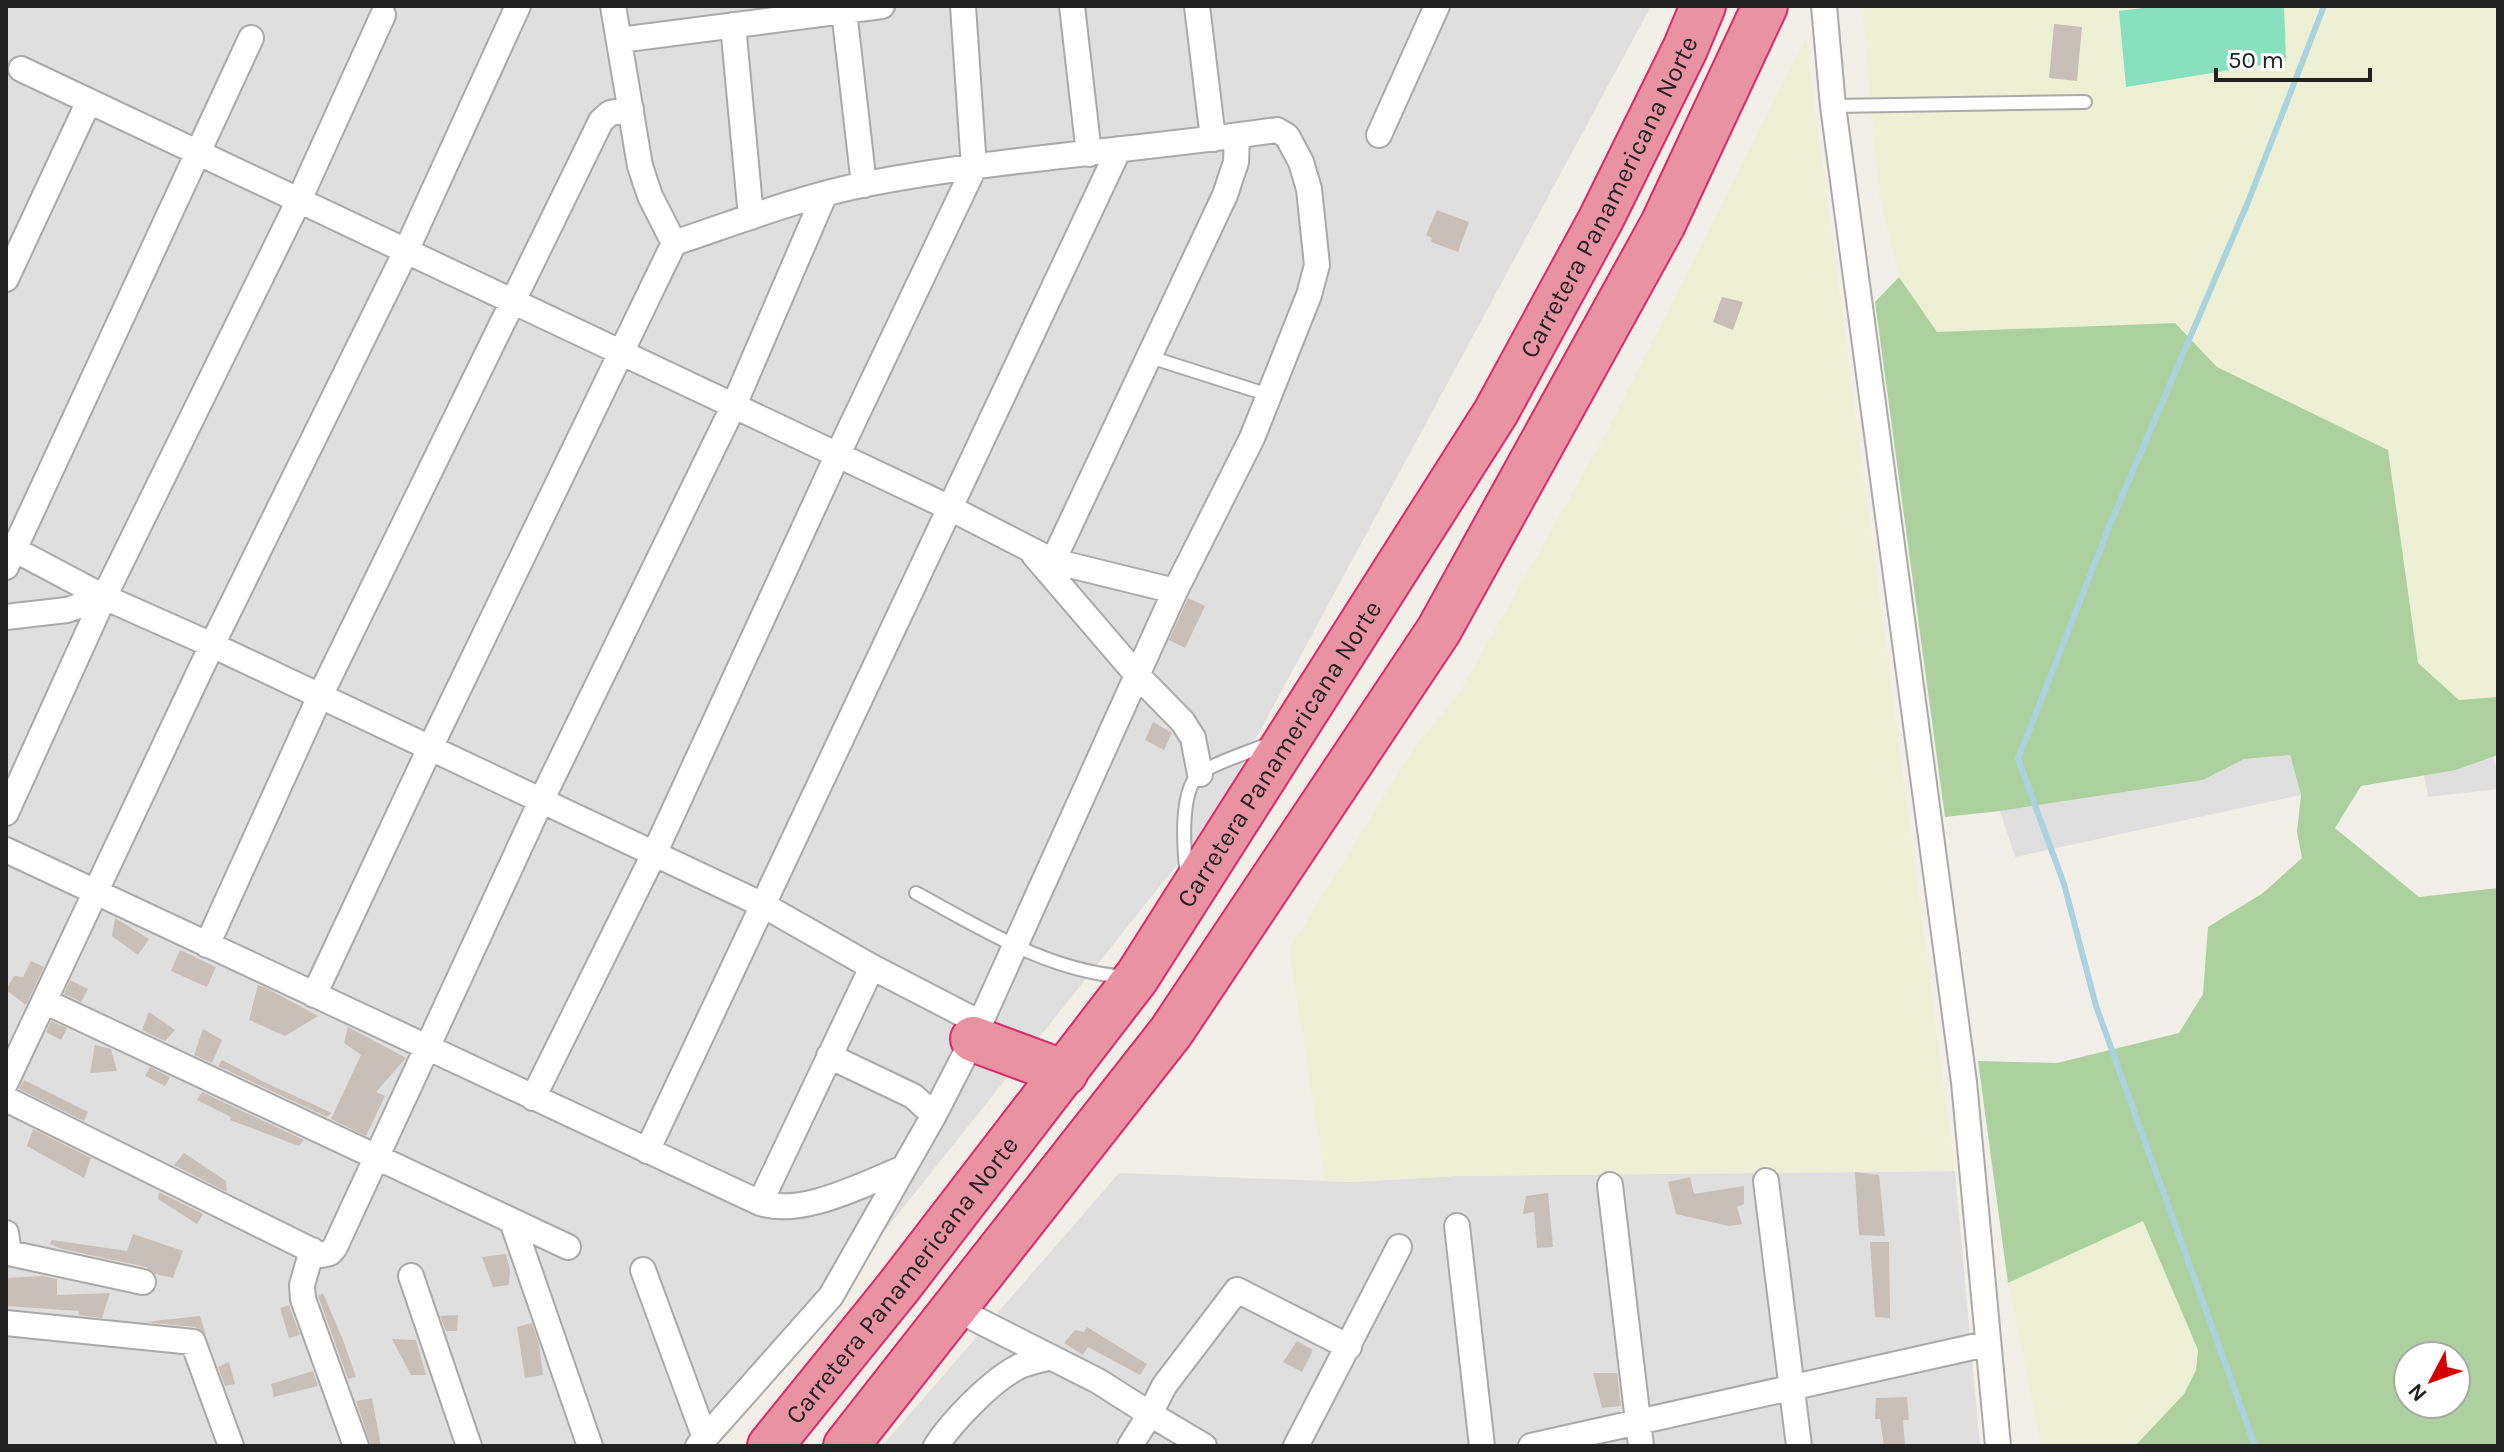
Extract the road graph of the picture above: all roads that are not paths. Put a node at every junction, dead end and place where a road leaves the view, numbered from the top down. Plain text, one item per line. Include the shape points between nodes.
1 (518, 6) edge
2 (613, 6) edge
3 (882, 6) edge
4 (963, 6) edge
5 (1072, 6) edge
6 (1197, 6) edge
7 (1437, 6) edge
8 (1703, 6) edge
9 (1765, 6) edge
10 (1824, 6) edge
11 (844, 11) junction
12 (383, 15) dead end
13 (733, 25) junction
14 (251, 38) dead end
15 (620, 40) junction
16 (21, 69) dead end
17 (89, 101) junction
18 (2085, 102) dead end
19 (1833, 106) junction
20 (631, 109) junction
21 (1379, 135) dead end
22 (1225, 137) junction
23 (1119, 149) junction
24 (198, 152) junction
25 (1089, 154) junction
26 (974, 168) junction
27 (864, 185) junction
28 (824, 196) junction
29 (299, 200) junction
30 (751, 217) junction
31 (674, 243) junction
32 (406, 251) junction
33 (6, 279) edge
34 (513, 301) junction
35 (623, 352) junction
36 (1150, 357) junction
37 (1269, 395) junction
38 (734, 405) junction
39 (838, 454) junction
40 (948, 507) junction
41 (1027, 547) junction
42 (9, 554) edge
43 (1053, 561) junction
44 (1175, 591) junction
45 (104, 597) junction
46 (6, 617) edge
47 (212, 645) junction
48 (1137, 675) junction
49 (320, 696) junction
50 (1293, 732) junction
51 (430, 748) junction
52 (1200, 774) junction
53 (541, 801) junction
54 (6, 813) edge
55 (6, 850) edge
56 (654, 854) junction
57 (95, 893) junction
58 (916, 893) dead end
59 (1189, 896) junction
60 (763, 905) junction
61 (207, 945) junction
62 (1015, 946) junction
63 (872, 967) junction
64 (1137, 977) junction
65 (314, 995) junction
66 (44, 1001) junction
67 (976, 1031) junction
68 (427, 1048) junction
69 (829, 1056) junction
70 (1065, 1073) junction
71 (6, 1082) edge
72 (533, 1098) junction
73 (6, 1099) edge
74 (934, 1115) junction
75 (647, 1151) junction
76 (375, 1157) junction
77 (904, 1168) junction
78 (1766, 1181) dead end
79 (1610, 1185) dead end
80 (760, 1203) junction
81 (512, 1221) junction
82 (1457, 1226) dead end
83 (6, 1233) edge
84 (568, 1247) dead end
85 (1399, 1247) dead end
86 (312, 1250) junction
87 (643, 1270) dead end
88 (411, 1276) dead end
89 (143, 1282) dead end
90 (954, 1308) junction
91 (6, 1323) edge
92 (1986, 1344) junction
93 (1349, 1347) junction
94 (1051, 1357) junction
95 (1791, 1389) junction
96 (1150, 1414) junction
97 (1638, 1421) junction
98 (701, 1442) edge
99 (231, 1446) edge
100 (356, 1446) edge
101 (469, 1446) edge
102 (590, 1446) edge
103 (770, 1446) edge
104 (846, 1446) edge
105 (936, 1446) edge
106 (1130, 1446) edge
107 (1204, 1446) edge
108 (1296, 1446) edge
109 (1482, 1446) edge
110 (1531, 1446) edge
111 (1641, 1446) edge
112 (1799, 1446) edge
113 (1998, 1446) edge

1 - 32 street
2 - 15 street
3 - 11 street
4 - 26 street
5 - 25 street
6 - 22 street
7 - 21 street
8 - 50 highway, Carretera Panamericana Norte via 1601,219 1496,412
9 - 90 highway via 1663,224 1439,630 1171,1032
10 - 19 street
11 - 13 street
11 - 27 street
12 - 29 street
13 - 15 street
13 - 30 street
14 - 24 street
15 - 20 street
16 - 17 street
17 - 24 street
17 - 33 street
18 - 19 lane
19 - 92 street via 1964,1082
20 - 31 street via 640,166
20 - 34 street via 610,113 601,121
22 - 23 street
22 - 36 street via 1236,162 1225,195
22 - 37 street via 1277,130 1287,136 1309,189 1317,265
23 - 25 street
23 - 40 street
24 - 29 street
24 - 42 street
25 - 26 street
26 - 27 street
26 - 39 street
27 - 28 street
28 - 30 street
28 - 38 street
29 - 32 street
29 - 45 street
30 - 31 street
31 - 35 street
32 - 34 street
32 - 47 street
34 - 35 street
34 - 49 street
35 - 38 street
35 - 51 street
36 - 37 lane
36 - 43 street
37 - 44 street
38 - 39 street
38 - 53 street
39 - 40 street
39 - 56 street
40 - 41 street
40 - 60 street
41 - 43 street
41 - 48 street
42 - 45 street
43 - 44 street
44 - 48 street
45 - 46 street via 67,610
45 - 47 street
45 - 54 street
47 - 49 street
47 - 57 street
48 - 52 street via 1183,722 1193,738
48 - 62 street
49 - 51 street
49 - 61 street
50 - 52 lane
50 - 59 highway, Carretera Panamericana Norte
51 - 53 street
51 - 65 street
52 - 59 lane via 1186,804
53 - 56 street
53 - 68 street
55 - 57 street
56 - 60 street
56 - 72 street
57 - 61 street
57 - 66 street
58 - 62 lane
59 - 64 highway, Carretera Panamericana Norte
60 - 63 street
60 - 75 street
61 - 65 street
62 - 64 lane via 1067,968
62 - 67 street
63 - 67 street
63 - 69 street
64 - 70 highway, Carretera Panamericana Norte
65 - 68 street
66 - 71 street
66 - 76 street
67 - 70 highway
67 - 74 street
68 - 72 street
68 - 76 street
69 - 74 street via 913,1096
69 - 80 street
70 - 103 highway, Carretera Panamericana Norte
72 - 75 street
73 - 86 street
74 - 77 street
75 - 80 street
76 - 81 street
76 - 86 street via 335,1247 321,1255
77 - 80 street via 788,1208
77 - 98 street via 831,1296
78 - 95 street
79 - 97 street
81 - 84 street
81 - 102 street
82 - 109 street
83 - 89 street via 9,1253
85 - 93 street
86 - 100 street via 303,1299
87 - 98 street
88 - 101 street
90 - 94 street
90 - 104 highway
91 - 99 street via 193,1342
92 - 95 street
92 - 113 street
93 - 96 street via 1237,1290 1164,1386
93 - 108 street
94 - 96 street
94 - 105 street via 1019,1367 989,1389
95 - 97 street
95 - 112 street
96 - 106 street
96 - 107 street
97 - 110 street
97 - 111 street

